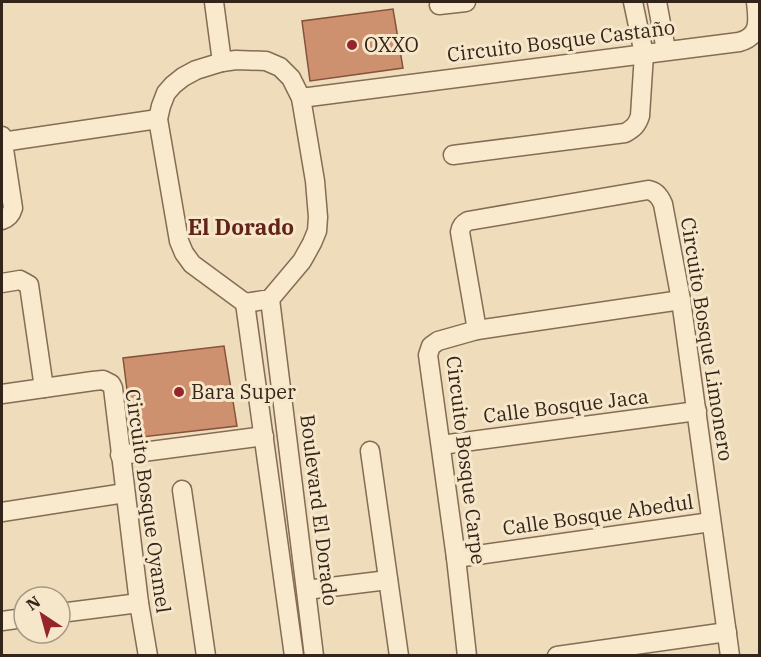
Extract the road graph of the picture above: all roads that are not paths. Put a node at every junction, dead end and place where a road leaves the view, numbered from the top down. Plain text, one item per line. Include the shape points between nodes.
1 (214, 2) edge
2 (466, 2) edge
3 (633, 2) edge
4 (657, 2) edge
5 (756, 2) edge
6 (439, 5) dead end
7 (666, 50) junction
8 (644, 54) junction
9 (222, 62) junction
10 (301, 98) junction
11 (158, 119) junction
12 (2, 136) edge
13 (2, 142) edge
14 (453, 155) dead end
15 (2, 220) edge
16 (2, 283) edge
17 (270, 299) junction
18 (681, 300) junction
19 (245, 303) junction
20 (477, 330) junction
21 (44, 388) junction
22 (2, 394) edge
23 (697, 411) junction
24 (264, 436) junction
25 (441, 445) junction
26 (370, 451) dead end
27 (120, 455) junction
28 (182, 490) dead end
29 (125, 493) junction
30 (2, 512) edge
31 (711, 522) junction
32 (456, 558) junction
33 (388, 580) junction
34 (306, 590) junction
35 (139, 603) junction
36 (72, 612) edge
37 (727, 632) junction
38 (148, 656) edge
39 (206, 656) edge
40 (294, 656) edge
41 (314, 656) edge
42 (399, 656) edge
43 (467, 656) edge
44 (557, 656) edge
45 (730, 656) edge

1 - 9 street
2 - 6 street
3 - 8 street
4 - 7 street
5 - 7 street, Circuito Bosque Castaño via 758,20 753,34 745,40
7 - 8 street, Circuito Bosque Castaño
8 - 10 street, Circuito Bosque Castaño
8 - 14 street via 640,116 633,129
9 - 10 street via 266,61 291,78
9 - 11 street via 196,70 173,85 166,93
10 - 17 street via 315,182 317,231 302,261
11 - 13 street
11 - 19 street via 184,253 192,264
12 - 13 street
13 - 15 street via 13,208 8,218
16 - 21 street via 20,280 29,285
17 - 19 street
17 - 34 street, Boulevard El Dorado
18 - 20 street, Circuito Bosque Carpe
18 - 20 street, Circuito Bosque Limonero via 663,204 651,191 468,221 461,226
18 - 23 street, Circuito Bosque Limonero
19 - 24 street
20 - 25 street, Circuito Bosque Carpe via 438,341 429,350
21 - 22 street, Circuito Bosque Oyamel
21 - 27 street, Circuito Bosque Oyamel via 103,380 111,384
23 - 25 street, Calle Bosque Jaca
23 - 31 street, Circuito Bosque Limonero
24 - 27 street
24 - 40 street
25 - 32 street, Circuito Bosque Carpe
26 - 33 street
27 - 29 street, Circuito Bosque Oyamel
28 - 39 street
29 - 30 street
29 - 35 street, Circuito Bosque Oyamel
31 - 32 street, Calle Bosque Abedul
31 - 37 street, Circuito Bosque Limonero
32 - 43 street, Circuito Bosque Carpe
33 - 34 street
33 - 42 street
34 - 41 street, Boulevard El Dorado
35 - 36 street
35 - 38 street, Circuito Bosque Oyamel
37 - 44 street
37 - 45 street, Circuito Bosque Limonero

